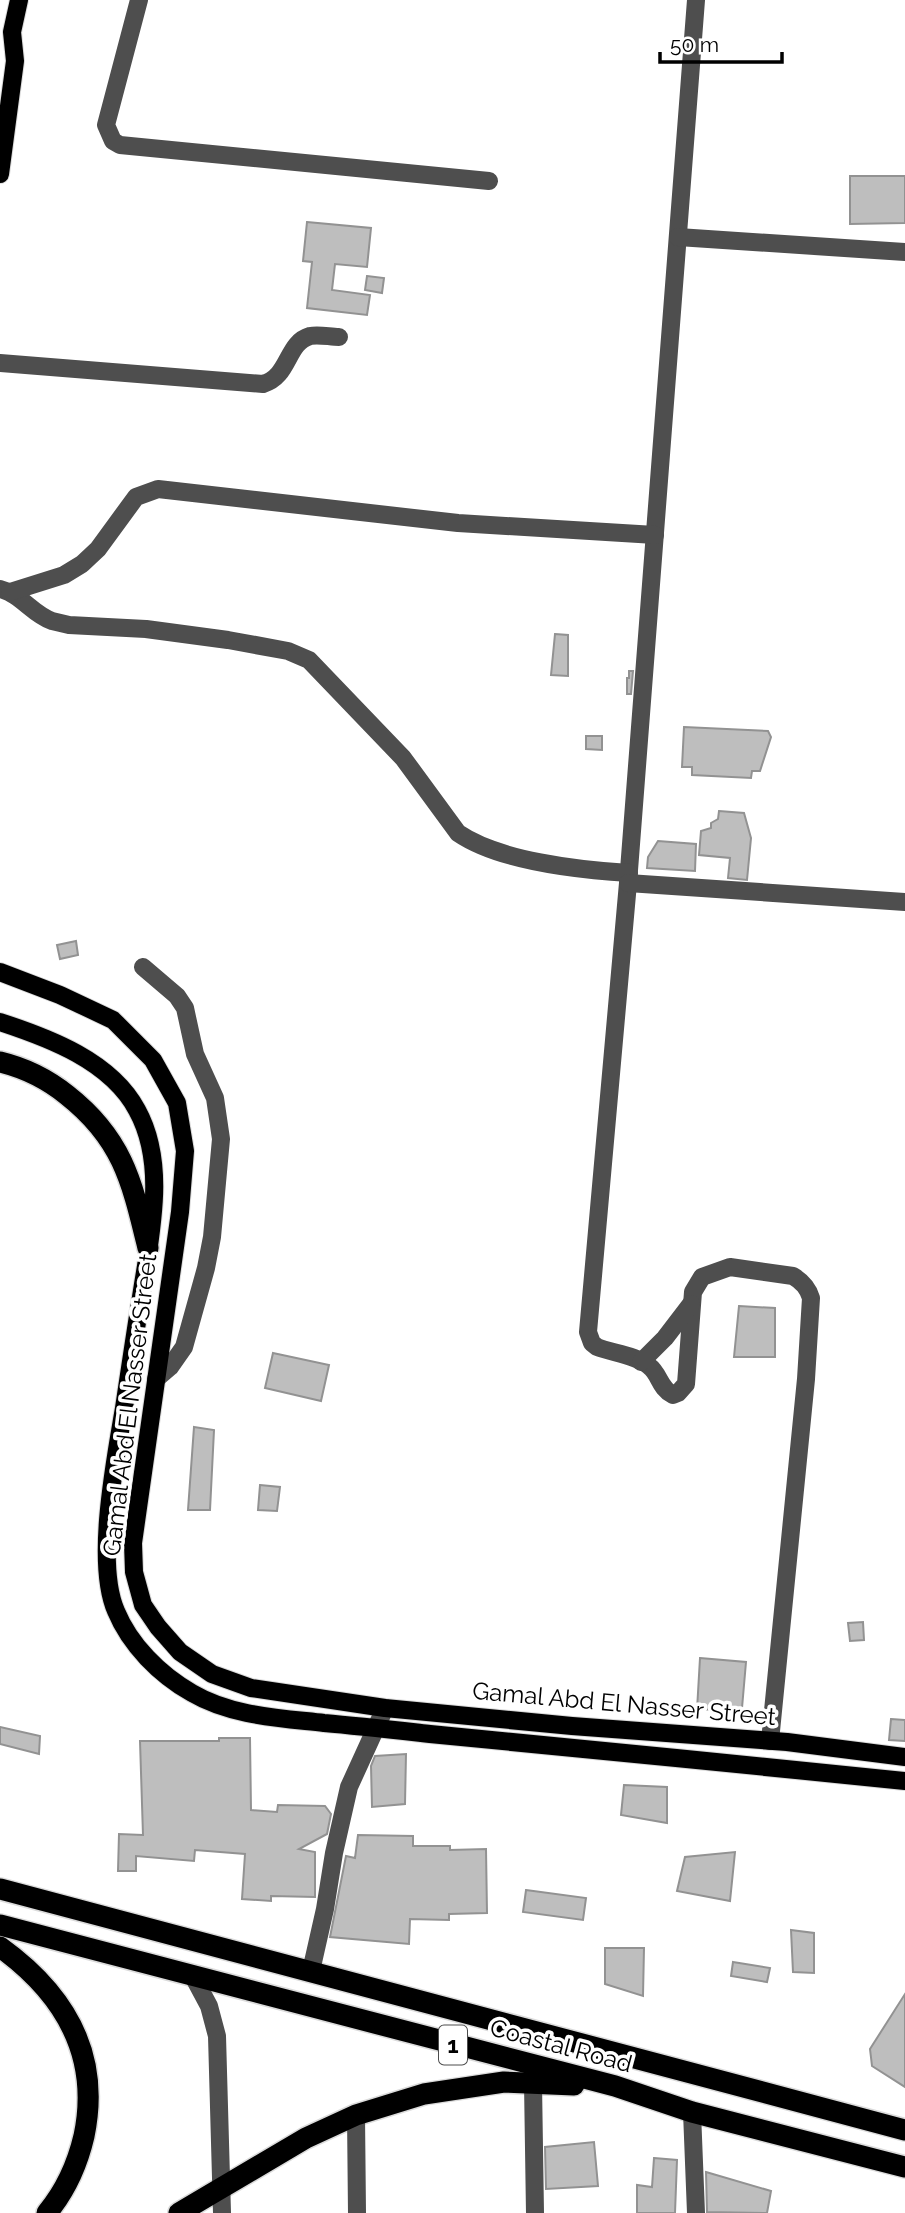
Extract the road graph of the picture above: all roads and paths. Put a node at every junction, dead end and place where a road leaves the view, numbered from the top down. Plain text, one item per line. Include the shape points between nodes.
1 (21, 0) edge
2 (139, 0) edge
3 (696, 0) edge
4 (12, 32) junction
5 (0, 50) edge
6 (0, 174) edge
7 (489, 181) dead end
8 (678, 237) junction
9 (905, 252) edge
10 (339, 337) dead end
11 (0, 363) edge
12 (655, 535) junction
13 (5, 590) edge
14 (628, 878) junction
15 (905, 902) edge
16 (144, 967) dead end
17 (0, 972) edge
18 (0, 1023) edge
19 (0, 1062) edge
20 (148, 1248) junction
21 (692, 1303) junction
22 (641, 1362) junction
23 (156, 1379) junction
24 (385, 1708) junction
25 (376, 1728) junction
26 (770, 1741) junction
27 (905, 1757) edge
28 (905, 1781) edge
29 (0, 1889) edge
30 (0, 1925) edge
31 (0, 1947) edge
32 (311, 1971) junction
33 (194, 1978) junction
34 (533, 2084) junction
35 (615, 2086) junction
36 (692, 2112) junction
37 (356, 2115) junction
38 (905, 2130) edge
39 (905, 2167) edge
40 (221, 2189) junction
41 (47, 2213) edge
42 (179, 2213) edge
43 (222, 2213) edge
44 (357, 2213) edge
45 (535, 2213) edge
46 (696, 2213) edge

1 - 4 main road
2 - 7 street via 106,125 120,145
3 - 8 street
4 - 5 main road
4 - 6 main road via 15,61
8 - 9 street
8 - 12 street
10 - 11 street via 304,339 278,376 263,384
12 - 13 street via 458,523 158,489 136,498 82,564 64,575
12 - 14 street
13 - 14 street via 52,621 174,632 288,651 309,660 403,758 468,840 518,857
14 - 15 street
14 - 22 street via 588,1332 597,1347
16 - 23 street via 185,1008 195,1054 215,1098 221,1139 206,1268 184,1347
17 - 23 main road, Gamal Abd El Nasser Street via 113,1020 153,1060 177,1103 185,1151
18 - 20 main road, Gamal Abd El Nasser Street via 71,1049 118,1085 136,1107 153,1158
19 - 20 highway via 38,1074 87,1110 106,1132 134,1193
20 - 25 main road, Gamal Abd El Nasser Street via 112,1485 108,1581 114,1608 129,1637 155,1666 218,1706
21 - 22 street
21 - 22 street via 683,1388 668,1393 651,1367
21 - 26 street via 694,1286 702,1277 730,1267 793,1276 811,1298
23 - 24 main road, Gamal Abd El Nasser Street via 133,1543 142,1605 180,1652 212,1674 251,1688
24 - 25 street
24 - 26 main road, Gamal Abd El Nasser Street
25 - 28 main road, Gamal Abd El Nasser Street
25 - 32 street via 349,1787
26 - 27 main road, Gamal Abd El Nasser Street
29 - 32 highway, Coastal Road
30 - 33 highway, Coastal Road / 1
31 - 41 highway via 41,1981 69,2024 86,2064 89,2094 81,2150 66,2190
32 - 38 highway, Coastal Road
33 - 35 highway, Coastal Road / 1
33 - 40 street via 209,2006 217,2036
34 - 35 highway
34 - 37 highway via 504,2082 424,2094
34 - 45 street
35 - 36 highway, Coastal Road / 1
36 - 39 highway, Coastal Road / 1
36 - 46 street
37 - 40 highway via 306,2138
37 - 44 street
40 - 42 highway
40 - 43 street

